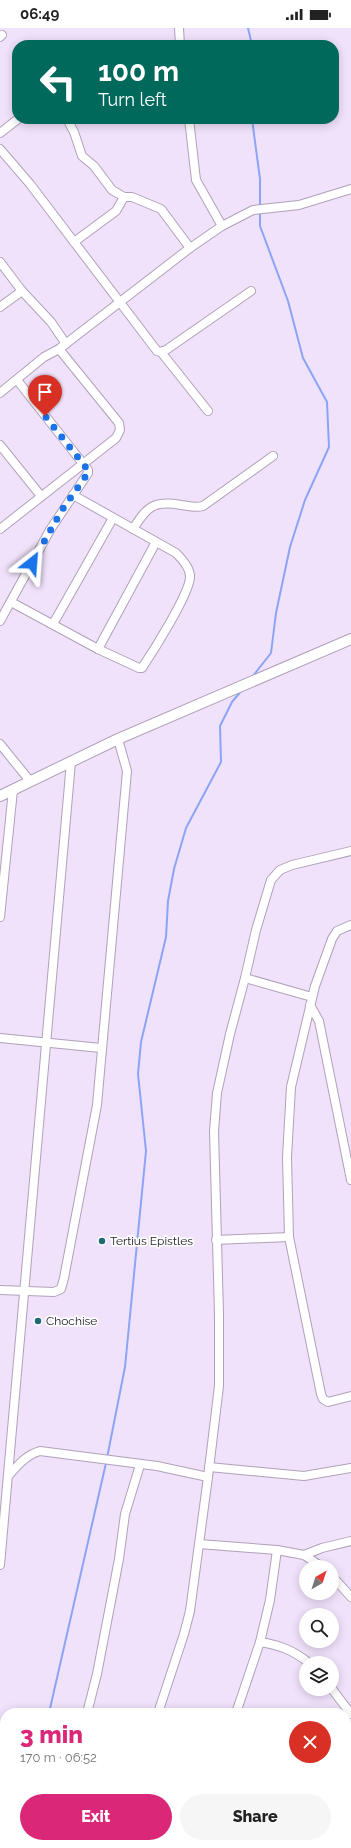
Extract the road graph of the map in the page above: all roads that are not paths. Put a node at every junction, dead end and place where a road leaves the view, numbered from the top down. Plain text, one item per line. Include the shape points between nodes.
1 (179, 28) edge
2 (180, 40) edge
3 (12, 124) edge
4 (70, 124) edge
5 (190, 124) edge
6 (0, 133) edge
7 (0, 149) edge
8 (351, 189) edge
9 (124, 197) junction
10 (222, 226) junction
11 (74, 242) junction
12 (190, 248) junction
13 (0, 262) edge
14 (22, 291) junction
15 (251, 291) dead end
16 (119, 302) junction
17 (0, 307) edge
18 (62, 346) junction
19 (161, 352) junction
20 (17, 380) junction
21 (0, 393) edge
22 (208, 411) dead end
23 (0, 445) edge
24 (273, 456) dead end
25 (82, 465) junction
26 (73, 495) junction
27 (41, 496) junction
28 (113, 518) junction
29 (0, 529) edge
30 (133, 529) junction
31 (156, 542) junction
32 (11, 602) junction
33 (0, 621) edge
34 (53, 624) junction
35 (351, 639) edge
36 (98, 648) junction
37 (118, 739) junction
38 (0, 744) edge
39 (71, 762) junction
40 (30, 781) junction
41 (13, 790) junction
42 (0, 796) edge
43 (351, 851) edge
44 (0, 917) edge
45 (351, 925) edge
46 (245, 978) junction
47 (312, 1001) junction
48 (0, 1038) edge
49 (46, 1042) junction
50 (101, 1048) junction
51 (351, 1180) edge
52 (289, 1237) junction
53 (216, 1240) junction
54 (0, 1290) edge
55 (25, 1291) junction
56 (351, 1396) edge
57 (140, 1465) junction
58 (209, 1467) junction
59 (351, 1468) edge
60 (9, 1475) junction
61 (208, 1477) junction
62 (2, 1502) edge
63 (351, 1541) edge
64 (199, 1544) junction
65 (277, 1550) junction
66 (304, 1555) junction
67 (312, 1560) edge
68 (0, 1565) edge
69 (339, 1584) edge
70 (351, 1597) edge
71 (260, 1642) junction
72 (300, 1656) edge
73 (337, 1696) edge
74 (88, 1708) edge
75 (160, 1708) edge
76 (238, 1708) edge
77 (346, 1708) edge

1 - 2 street
3 - 6 street
4 - 9 street via 82,156 94,166 112,190
5 - 10 street via 196,180
7 - 11 street
8 - 10 street via 299,205 253,210
9 - 11 street via 116,210
9 - 12 street via 132,197 161,209
10 - 12 street
11 - 16 street
12 - 16 street
13 - 14 street
14 - 17 street
14 - 18 street via 51,322
15 - 19 street
16 - 18 street
16 - 19 street via 157,351
18 - 20 street via 44,357
18 - 25 street via 119,424 120,430 116,438
19 - 22 street
20 - 21 street
20 - 25 street
23 - 27 street
24 - 30 street via 203,506 196,508 172,503 149,507
25 - 26 street via 88,473
25 - 27 street
26 - 28 street
26 - 32 street via 50,530
27 - 29 street
28 - 30 street
28 - 34 street
30 - 31 street
31 - 36 street
31 - 36 street via 176,553 185,564 190,575 189,587 142,668
32 - 33 street
32 - 34 street
34 - 36 street
35 - 37 street
37 - 39 street
37 - 50 street via 127,771
38 - 40 street
39 - 40 street
39 - 49 street
40 - 41 street
41 - 42 street
41 - 44 street
43 - 46 street via 292,864 280,870 271,880
45 - 47 street via 336,931
46 - 47 street
46 - 53 street via 217,1093 214,1132
47 - 51 street via 319,1021
47 - 52 street via 289,1103
48 - 49 street
49 - 50 street
49 - 55 street
50 - 55 street via 97,1105 61,1289 54,1292
52 - 53 street
52 - 56 street via 321,1394 328,1402
53 - 58 street via 220,1314 219,1386
54 - 55 street
55 - 60 street
57 - 60 street via 40,1451 23,1460
57 - 61 street
57 - 74 street via 125,1514 119,1559
58 - 59 street via 304,1476
58 - 61 street
60 - 62 street
61 - 64 street
62 - 68 street
63 - 66 street
64 - 65 street
64 - 75 street via 188,1619
65 - 66 street
65 - 71 street via 270,1600
66 - 67 street
69 - 70 street
71 - 72 street via 286,1648
71 - 76 street
73 - 77 street

